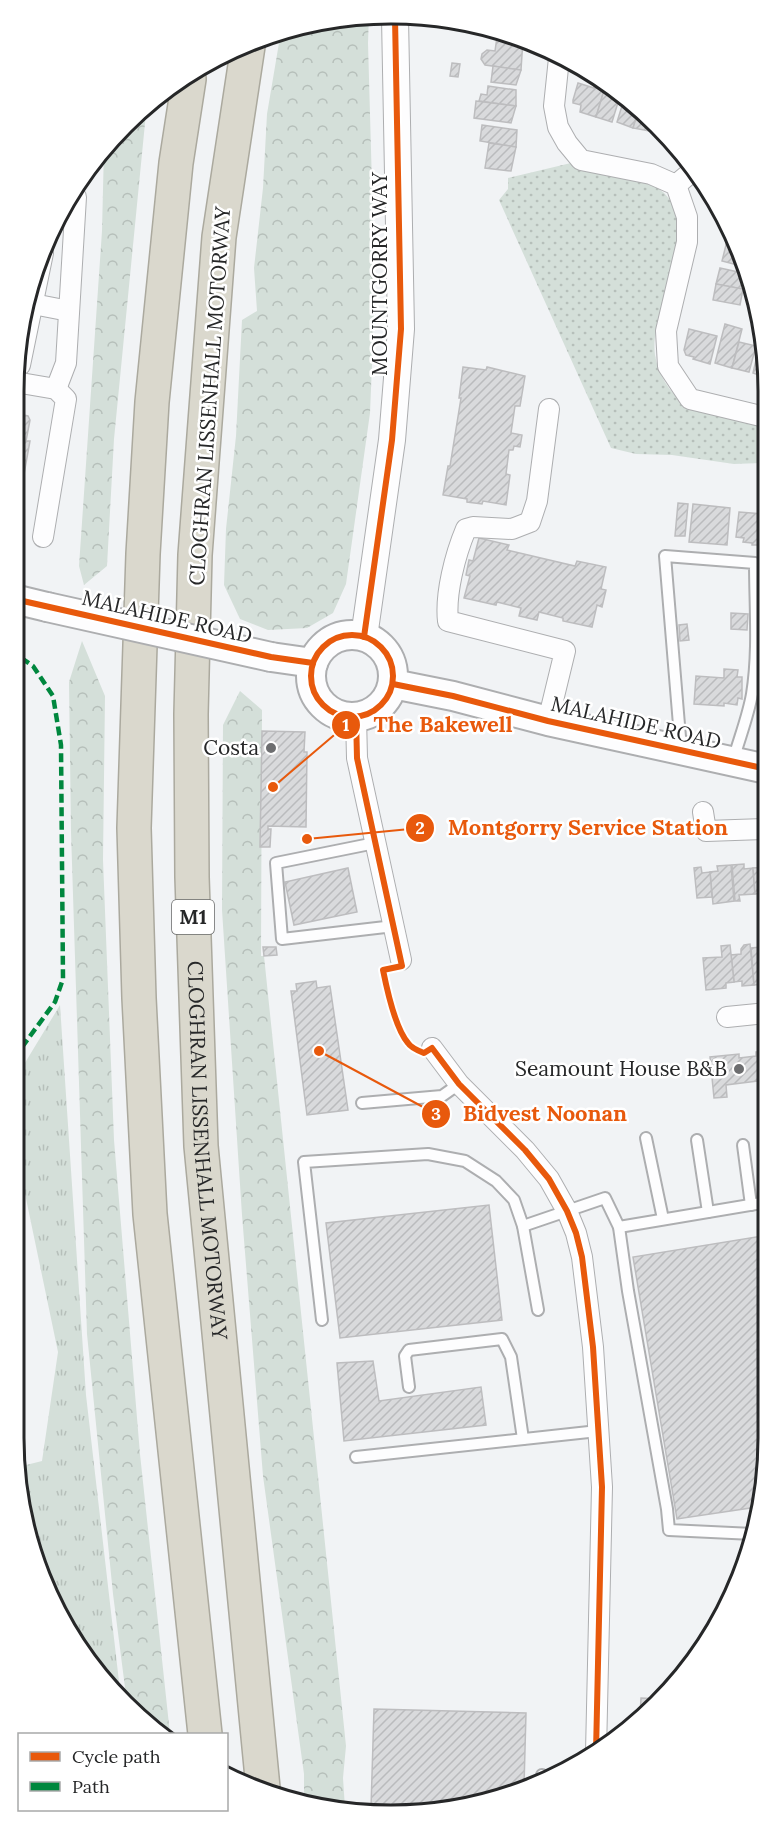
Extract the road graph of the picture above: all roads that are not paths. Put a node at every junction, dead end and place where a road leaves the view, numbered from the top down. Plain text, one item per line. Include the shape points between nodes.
1 (395, 24) edge
2 (247, 54) edge
3 (558, 65) edge
4 (188, 85) edge
5 (688, 176) edge
6 (676, 185) junction
7 (72, 208) edge
8 (68, 223) edge
9 (35, 304) edge
10 (69, 311) junction
11 (25, 376) edge
12 (56, 389) junction
13 (549, 409) dead end
14 (758, 415) edge
15 (43, 537) dead end
16 (24, 601) edge
17 (364, 637) junction
18 (314, 663) junction
19 (393, 684) junction
20 (356, 717) junction
21 (548, 721) junction
22 (674, 749) junction
23 (733, 762) junction
24 (758, 767) edge
25 (703, 812) dead end
26 (758, 829) edge
27 (375, 843) junction
28 (394, 926) junction
29 (401, 960) dead end
30 (758, 1013) edge
31 (727, 1017) dead end
32 (432, 1048) dead end
33 (459, 1084) junction
34 (362, 1102) dead end
35 (646, 1138) dead end
36 (697, 1140) dead end
37 (743, 1145) dead end
38 (758, 1204) edge
39 (751, 1205) junction
40 (567, 1211) junction
41 (708, 1212) junction
42 (663, 1219) junction
43 (523, 1226) junction
44 (619, 1227) junction
45 (538, 1310) dead end
46 (322, 1320) dead end
47 (409, 1387) dead end
48 (598, 1431) junction
49 (523, 1439) junction
50 (356, 1457) dead end
51 (745, 1534) edge
52 (205, 1733) edge
53 (596, 1742) edge
54 (262, 1782) edge

1 - 17 street, MOUNTGORRY WAY via 401,329 384,509
2 - 54 highway, CLOGHRAN LISSENHALL MOTORWAY / M1 via 219,237 195,555 192,865 201,1146
3 - 6 street via 554,106 558,127 581,160 651,174
4 - 52 highway via 176,163 152,402 134,828 150,1215
5 - 6 street
6 - 14 street via 687,217 687,242 666,331 668,366 690,399
7 - 8 street
8 - 10 street
9 - 10 street
10 - 12 street via 66,363
11 - 12 street
12 - 15 street via 66,399
13 - 21 street via 537,501 530,522 513,529 466,529 446,605 448,621 565,651
16 - 18 main road, MALAHIDE ROAD, bridge via 271,657
17 - 18 main road via 339,637 319,652
17 - 19 main road via 384,650 392,666
18 - 20 main road via 312,686 324,706 344,717
19 - 20 main road via 380,707
19 - 21 main road, MALAHIDE ROAD
20 - 27 street via 357,758
21 - 22 main road, MALAHIDE ROAD
22 - 23 main road, MALAHIDE ROAD
22 - 23 lane via 680,737 665,556 755,562 752,693
23 - 24 main road, MALAHIDE ROAD
25 - 26 street via 706,831
27 - 28 street
27 - 28 lane via 276,863 282,939
28 - 29 street
30 - 31 street
32 - 33 street
33 - 34 lane via 442,1096
33 - 40 street via 538,1164
35 - 42 lane
36 - 41 lane
37 - 39 lane
38 - 39 lane
39 - 41 lane
40 - 43 lane
40 - 44 lane via 605,1198
40 - 48 street via 582,1257
41 - 42 lane
42 - 44 lane
43 - 45 lane
43 - 46 lane via 514,1200 496,1181 465,1161 428,1154 304,1162
44 - 51 lane via 669,1530
47 - 49 lane via 405,1356 409,1350 502,1339 511,1357
48 - 49 lane
48 - 53 street via 602,1487
49 - 50 lane

